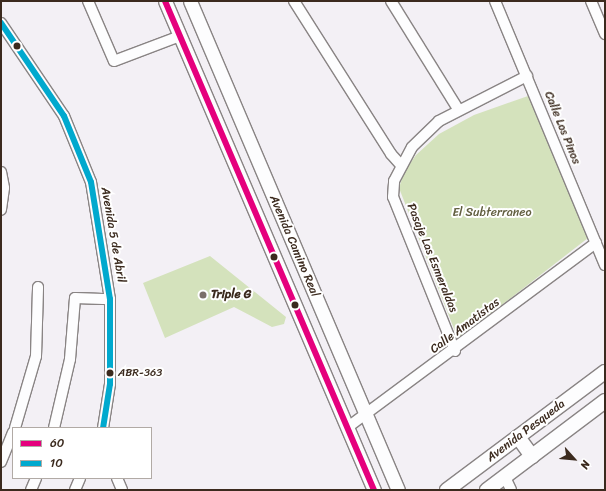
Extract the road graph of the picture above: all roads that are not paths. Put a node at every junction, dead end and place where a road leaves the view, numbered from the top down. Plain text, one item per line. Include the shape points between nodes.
1 (88, 1) edge
2 (165, 1) edge
3 (190, 1) edge
4 (294, 1) edge
5 (391, 1) edge
6 (495, 1) edge
7 (591, 1) edge
8 (1, 23) edge
9 (605, 34) edge
10 (5, 35) edge
11 (180, 36) junction
12 (527, 76) junction
13 (458, 109) junction
14 (400, 164) junction
15 (1, 172) edge
16 (1, 210) edge
17 (596, 243) junction
18 (605, 265) edge
19 (38, 287) dead end
20 (110, 299) junction
21 (455, 351) junction
22 (605, 372) edge
23 (605, 401) edge
24 (366, 416) junction
25 (15, 427) edge
26 (54, 427) edge
27 (102, 427) edge
28 (348, 427) junction
29 (518, 437) junction
30 (8, 443) edge
31 (532, 456) junction
32 (1, 462) edge
33 (505, 477) junction
34 (36, 479) edge
35 (80, 479) edge
36 (117, 479) edge
37 (31, 490) edge
38 (75, 490) edge
39 (122, 490) edge
40 (374, 490) edge
41 (398, 490) edge
42 (447, 490) edge
43 (487, 490) edge
44 (511, 490) edge

1 - 11 street via 114,62
2 - 11 street, Avenida Camino Real
3 - 24 street, Avenida Camino Real
4 - 14 street via 391,154
5 - 13 street
6 - 12 street, Calle Los Pinos
7 - 9 street
8 - 10 street, Avenida 5 de Abril
10 - 20 street, Avenida 5 de Abril via 64,116 91,182
11 - 28 street, Avenida Camino Real
12 - 13 street
12 - 17 street, Calle Los Pinos
13 - 14 street via 429,129
14 - 21 street, Pasaje Las Esmeraldas via 393,197
15 - 16 street via 4,188
17 - 18 street, Calle Los Pinos
17 - 21 street, Calle Amatistas
19 - 25 street via 36,356
20 - 26 street via 75,298 70,359
20 - 27 street, Avenida 5 de Abril via 110,384
21 - 24 street, Calle Amatistas
22 - 29 main road, Avenida Pesqueda
23 - 31 main road, Avenida Pesqueda
24 - 28 street, Calle Amatistas
24 - 41 street, Avenida Camino Real
28 - 40 street, Avenida Camino Real
29 - 31 main road
29 - 42 main road, Avenida Pesqueda
30 - 32 street
31 - 33 main road, Avenida Pesqueda
33 - 43 main road, Avenida Pesqueda
33 - 44 street
34 - 37 street
35 - 38 street
36 - 39 street

